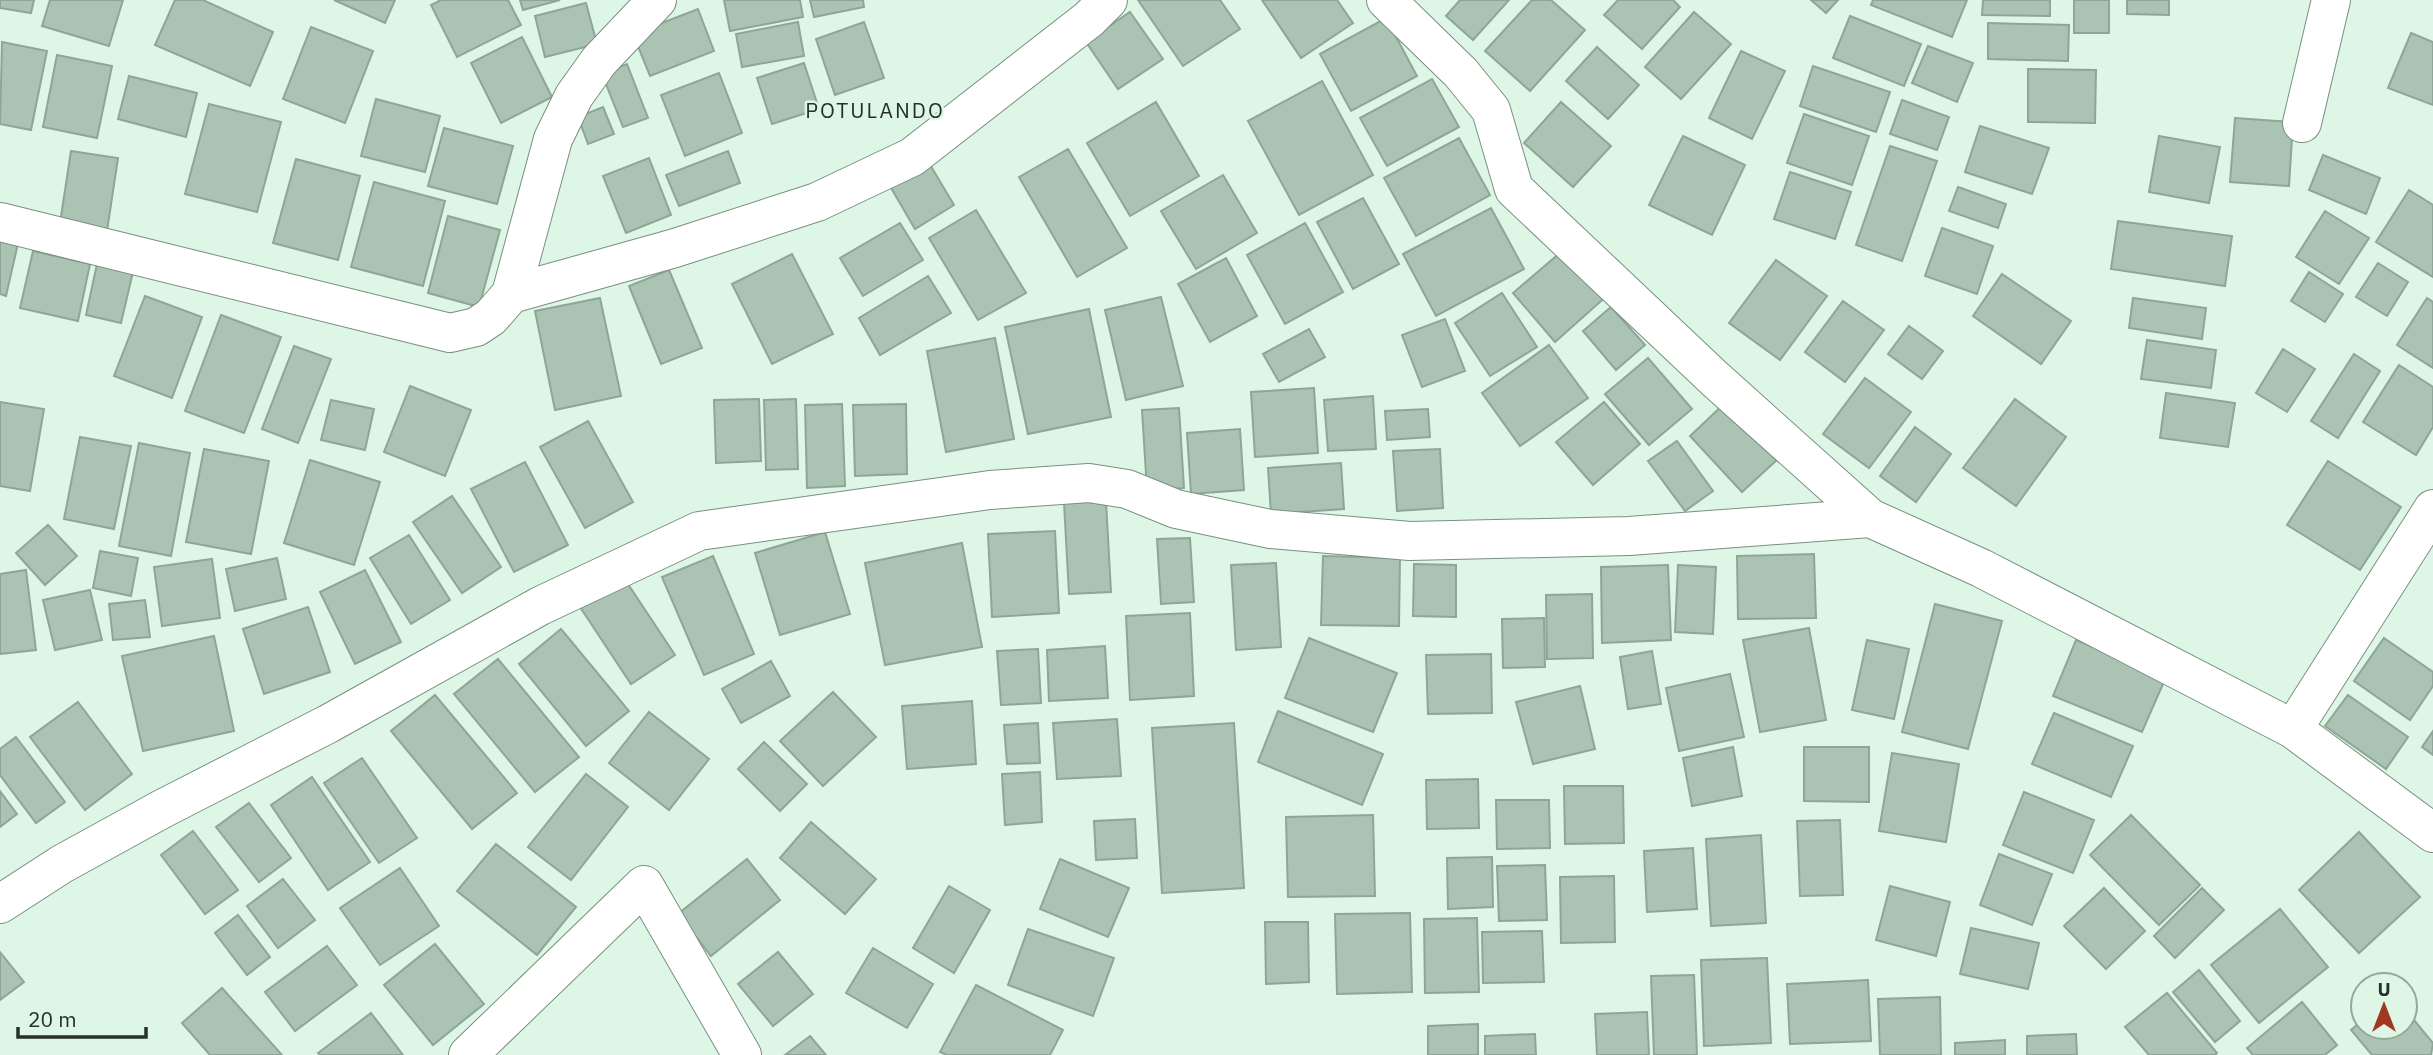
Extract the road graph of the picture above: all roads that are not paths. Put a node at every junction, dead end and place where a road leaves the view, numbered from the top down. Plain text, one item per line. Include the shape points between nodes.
1 (657, 0) edge
2 (1108, 0) edge
3 (1386, 0) edge
4 (2331, 0) edge
5 (2302, 123) dead end
6 (0, 222) edge
7 (511, 293) junction
8 (2433, 509) edge
9 (1870, 518) junction
10 (2293, 729) junction
11 (2433, 832) edge
12 (0, 904) edge
13 (468, 1055) edge
14 (742, 1055) edge

1 - 7 street via 599,61 574,96 553,138
2 - 7 street via 912,157 817,202 675,248
3 - 9 street via 1461,73 1491,110 1514,189
4 - 5 street
6 - 7 street via 450,333 476,327
8 - 10 street
9 - 10 street via 1981,568
9 - 12 street via 1629,536 1410,541 1270,529 1175,509 1127,489 1089,483 990,490 699,531 540,606 62,864
10 - 11 street
13 - 14 street via 644,886

